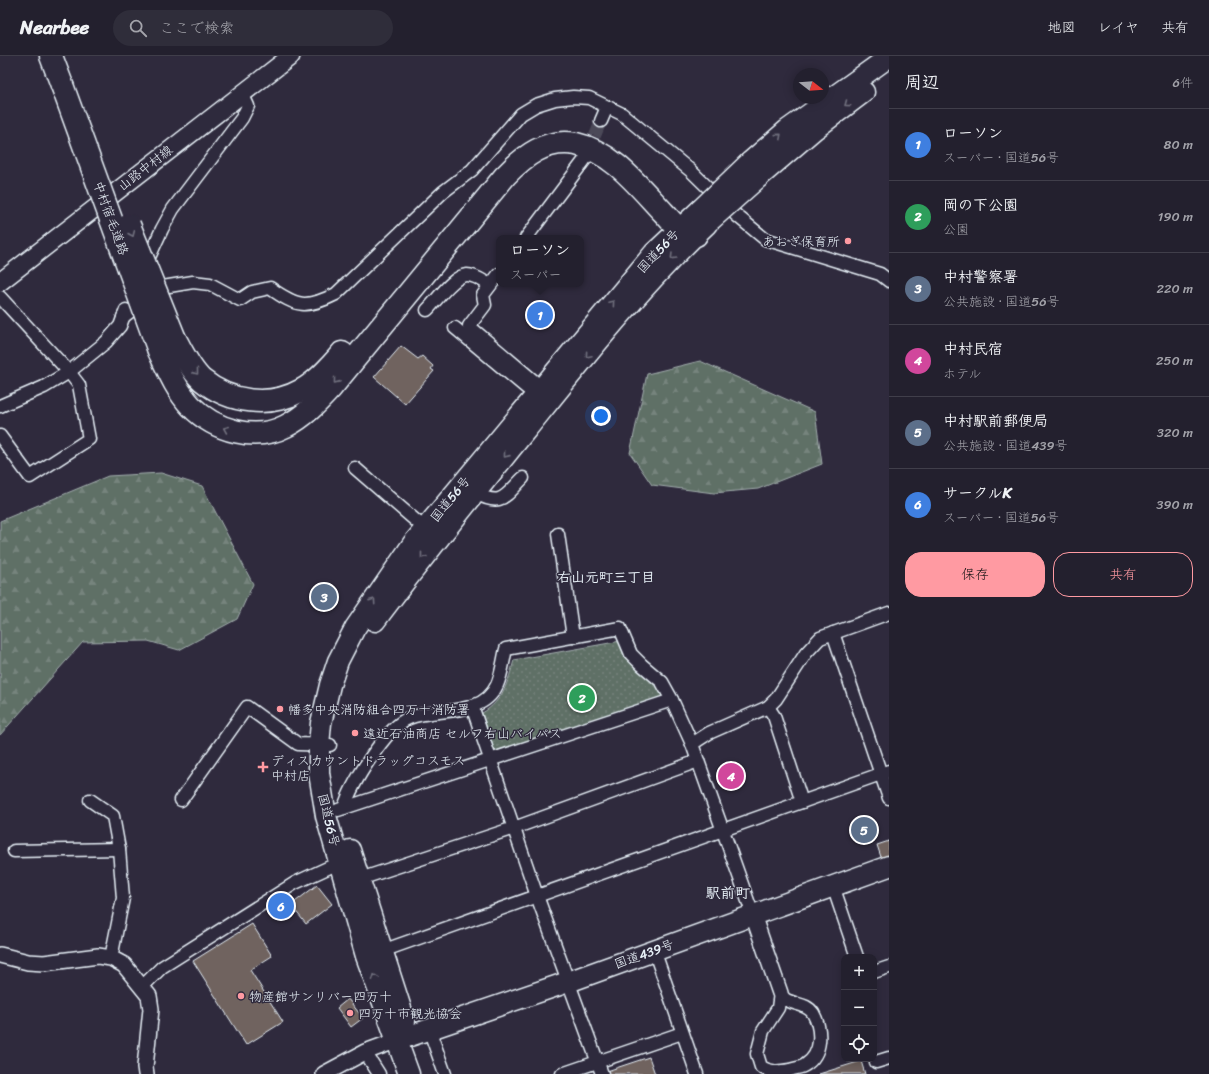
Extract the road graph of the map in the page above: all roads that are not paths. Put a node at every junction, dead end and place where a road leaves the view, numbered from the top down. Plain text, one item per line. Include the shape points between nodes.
1 (51, 56) edge
2 (291, 56) edge
3 (885, 65) edge
4 (242, 93) junction
5 (607, 107) junction
6 (601, 121) tunnel mouth
7 (586, 158) tunnel mouth
8 (696, 222) junction
9 (528, 235) edge
10 (496, 278) edge
11 (889, 281) edge
12 (0, 282) edge
13 (490, 285) junction
14 (0, 296) edge
15 (427, 310) dead end
16 (123, 317) junction
17 (455, 328) dead end
18 (167, 345) junction
19 (69, 372) junction
20 (542, 394) junction
21 (0, 406) edge
22 (0, 436) edge
23 (355, 468) dead end
24 (523, 478) dead end
25 (475, 493) junction
26 (431, 534) junction
27 (558, 534) dead end
28 (889, 614) edge
29 (833, 633) junction
30 (573, 637) junction
31 (672, 700) junction
32 (472, 706) junction
33 (768, 707) junction
34 (692, 744) junction
35 (324, 745) junction
36 (490, 760) junction
37 (698, 761) junction
38 (885, 773) edge
39 (889, 798) edge
40 (90, 800) dead end
41 (181, 800) dead end
42 (802, 802) junction
43 (340, 809) junction
44 (514, 828) junction
45 (722, 831) junction
46 (119, 849) junction
47 (14, 851) dead end
48 (889, 866) edge
49 (351, 874) junction
50 (833, 886) junction
51 (537, 896) junction
52 (753, 915) junction
53 (654, 950) junction
54 (382, 951) junction
55 (856, 954) edge
56 (0, 955) edge
57 (111, 958) junction
58 (889, 967) edge
59 (877, 971) edge
60 (568, 982) junction
61 (142, 986) junction
62 (780, 993) junction
63 (429, 1029) junction
64 (682, 1033) junction
65 (404, 1038) junction
66 (365, 1052) junction
67 (889, 1058) edge
68 (597, 1061) junction
69 (877, 1062) edge
70 (146, 1074) edge
71 (324, 1074) edge
72 (379, 1074) edge
73 (409, 1074) edge
74 (423, 1074) edge
75 (444, 1074) edge
76 (562, 1074) edge
77 (602, 1074) edge
78 (697, 1074) edge

1 - 18 highway, 中村宿毛道路, bridge
2 - 4 main road, 山路中村線
3 - 8 highway, 国道56号, bridge via 787,130 754,169
4 - 12 main road, 山路中村線
4 - 16 street via 248,106 242,118 174,209 154,245
5 - 6 street
5 - 11 street via 622,114 691,170 736,215 765,239 880,274
5 - 16 street via 589,98 573,97 536,105 521,114 472,170 443,192 336,294 320,302 305,305 286,299 270,288 252,292 240,300 210,284 193,282 163,287
7 - 9 street
18 -> 8 highway via 188,362 201,379 216,390 234,398 250,402 284,397 302,390 317,380 338,357 497,168 519,147 544,133 562,131 588,134 615,147
8 -> 18 highway via 596,151 570,143 543,146 524,157 505,176 330,389 312,408 286,426 271,432 252,434 232,431 215,424 191,406 172,378
8 - 20 highway, 国道56号 via 664,266
10 - 13 street
13 - 15 street via 473,276 457,278
13 - 20 street via 482,295 485,305 470,326
14 - 19 street
16 - 19 street via 120,326 106,342
17 - 20 street
19 - 21 street via 44,387
19 - 22 street via 79,385 89,439 30,477
20 -> 25 highway, 国道56号
20 - 26 highway, 国道56号
23 - 26 street
24 - 25 street via 501,500 492,501
25 - 26 highway, 国道56号
26 - 35 highway, 国道56号 via 370,605 355,628 330,685 321,723
27 - 30 street
28 - 29 street
29 - 33 street via 815,643
29 - 38 street
30 - 31 street via 620,628 632,654 662,682
30 - 32 street via 506,649 497,686 487,699
31 - 34 street
31 - 36 street
32 - 36 street
32 - 43 street via 408,718 392,729
33 - 34 street via 709,733
33 - 42 street via 774,716
34 - 37 street
35 - 41 street via 298,744 247,707
35 - 43 highway, 国道56号
35 - 49 highway, 国道56号 via 319,774 326,816
36 - 43 street
36 - 44 street
37 - 44 street
37 - 45 street
38 - 39 street
38 - 42 street
40 - 46 street via 113,816
42 - 45 street
43 - 49 highway, 国道56号
44 - 49 street
44 - 51 street
45 - 51 street
45 - 52 street
46 - 47 street
46 - 57 street via 123,898
48 - 50 highway, 国道439号
49 - 54 highway, 国道56号
49 - 61 street via 332,866 295,883 162,967
65 -> 49 highway, 国道56号 via 366,956
50 - 52 highway, 国道439号
50 - 55 street
51 - 54 street
51 - 60 street
52 - 53 highway, 国道439号
52 - 62 street
53 - 60 highway, 国道439号
53 - 64 street
54 - 65 highway, 国道56号
56 - 57 street via 44,963 98,956
57 - 61 street via 124,965
58 - 59 street
60 - 63 highway, 国道439号
60 - 68 street
61 - 70 street via 149,996 151,1009
62 - 62 street via 787,1001 803,1005 812,1011 818,1024 820,1040 815,1055 804,1066 769,1072 761,1067 757,1054 763,1031 778,1008
63 - 65 highway, 国道439号
63 - 75 street
64 - 68 street
64 - 78 street
65 - 66 street
65 - 73 highway, 国道56号
65 - 74 highway, 国道56号
66 - 71 street
66 - 72 street
67 - 69 street
68 - 76 street
68 - 77 street

